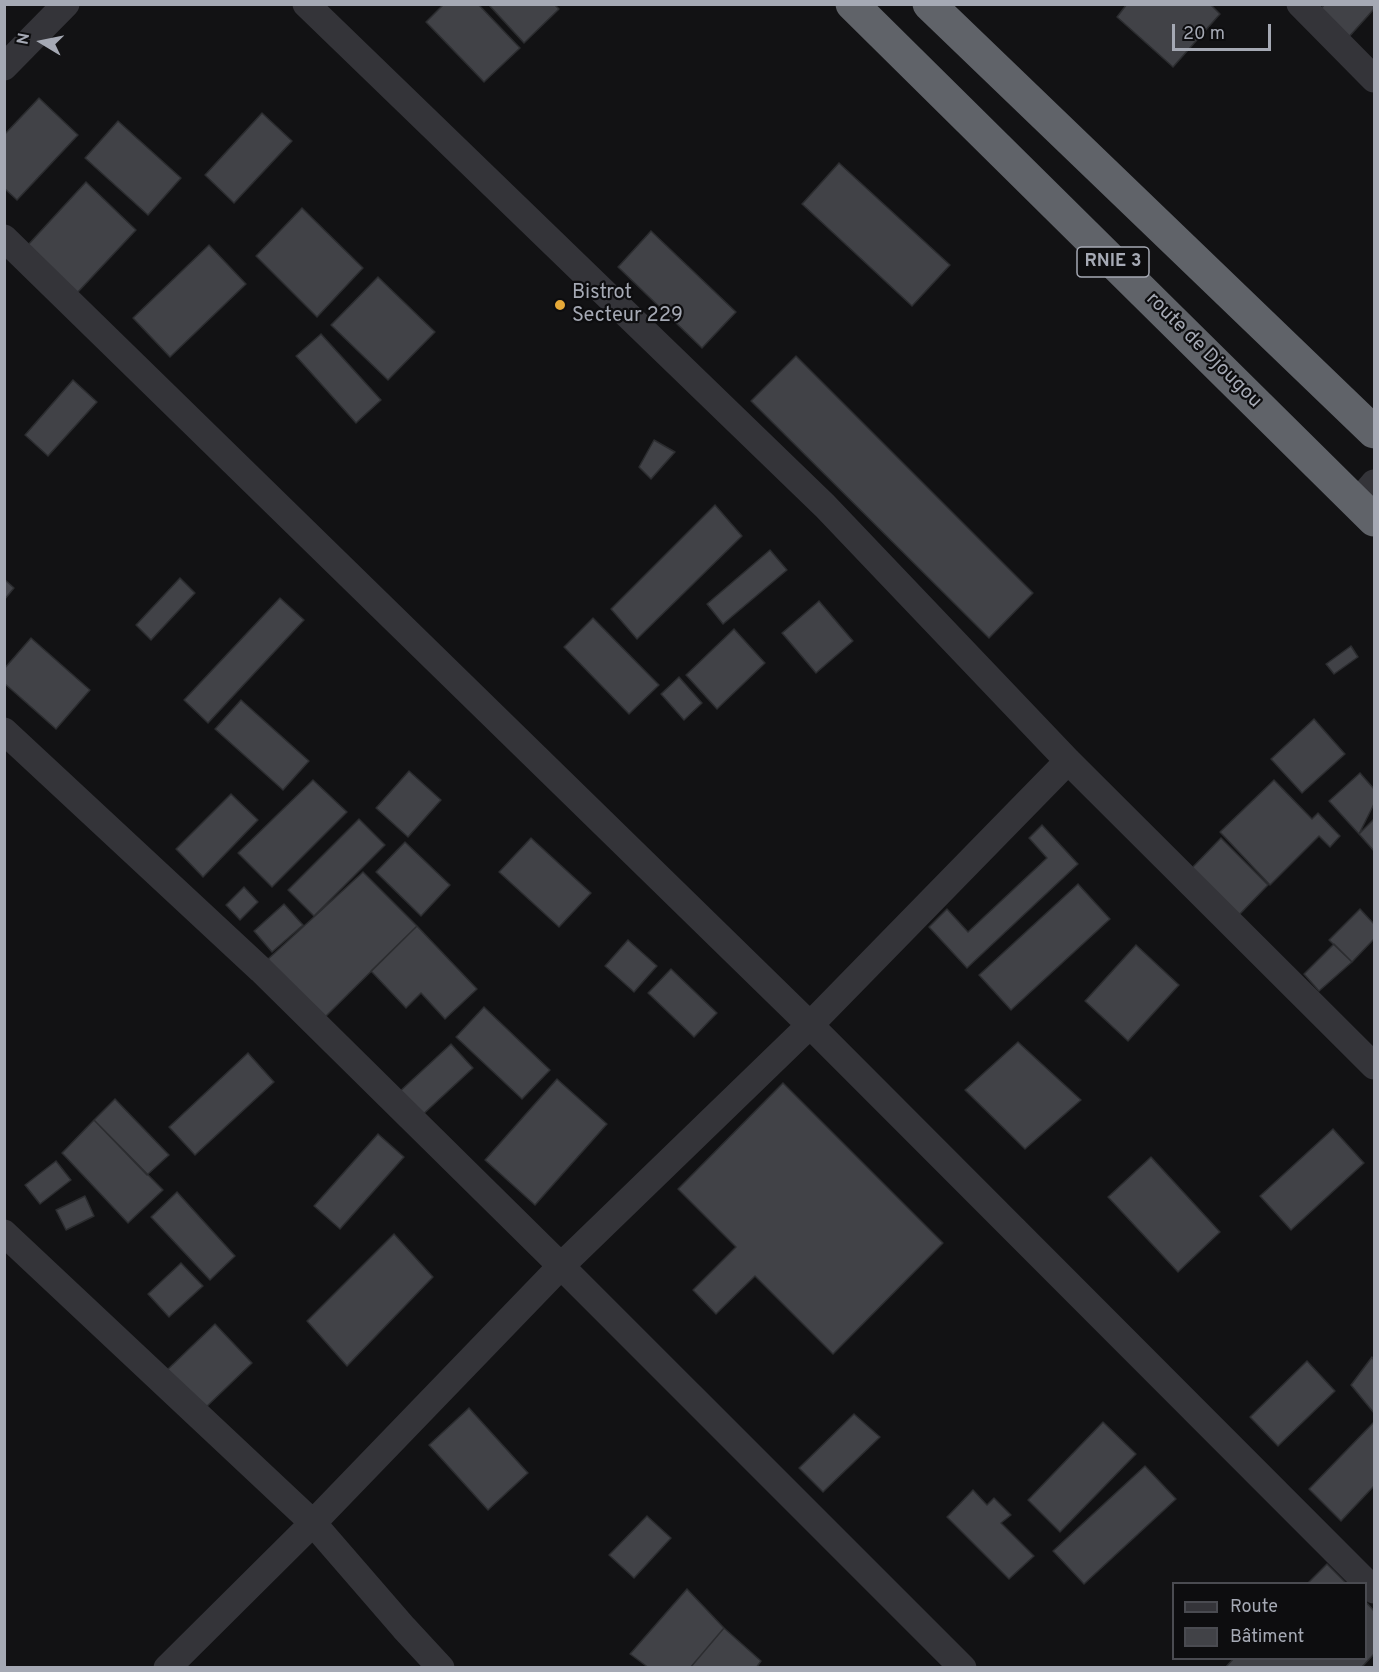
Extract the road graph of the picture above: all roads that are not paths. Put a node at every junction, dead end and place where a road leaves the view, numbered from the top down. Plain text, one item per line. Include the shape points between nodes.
1 (66, 4) edge
2 (306, 4) edge
3 (852, 4) edge
4 (929, 4) edge
5 (1300, 4) edge
6 (4, 67) edge
7 (1374, 79) edge
8 (4, 238) edge
9 (1374, 432) edge
10 (1369, 502) edge
11 (4, 731) edge
12 (1068, 761) junction
13 (810, 1024) junction
14 (1374, 1066) edge
15 (4, 1233) edge
16 (561, 1266) junction
17 (313, 1523) junction
18 (1366, 1582) edge
19 (167, 1668) edge
20 (441, 1668) edge
21 (963, 1668) edge

1 - 6 street
2 - 12 street via 825,506
3 - 10 highway, route de Djougou / RNIE 3
4 - 9 highway, RNIE 3
5 - 7 street
8 - 13 street
11 - 16 street via 261,970
12 - 13 street
12 - 14 street
13 - 16 street
13 - 18 street
15 - 17 street
16 - 17 street
16 - 21 street
17 - 19 street
17 - 20 street

